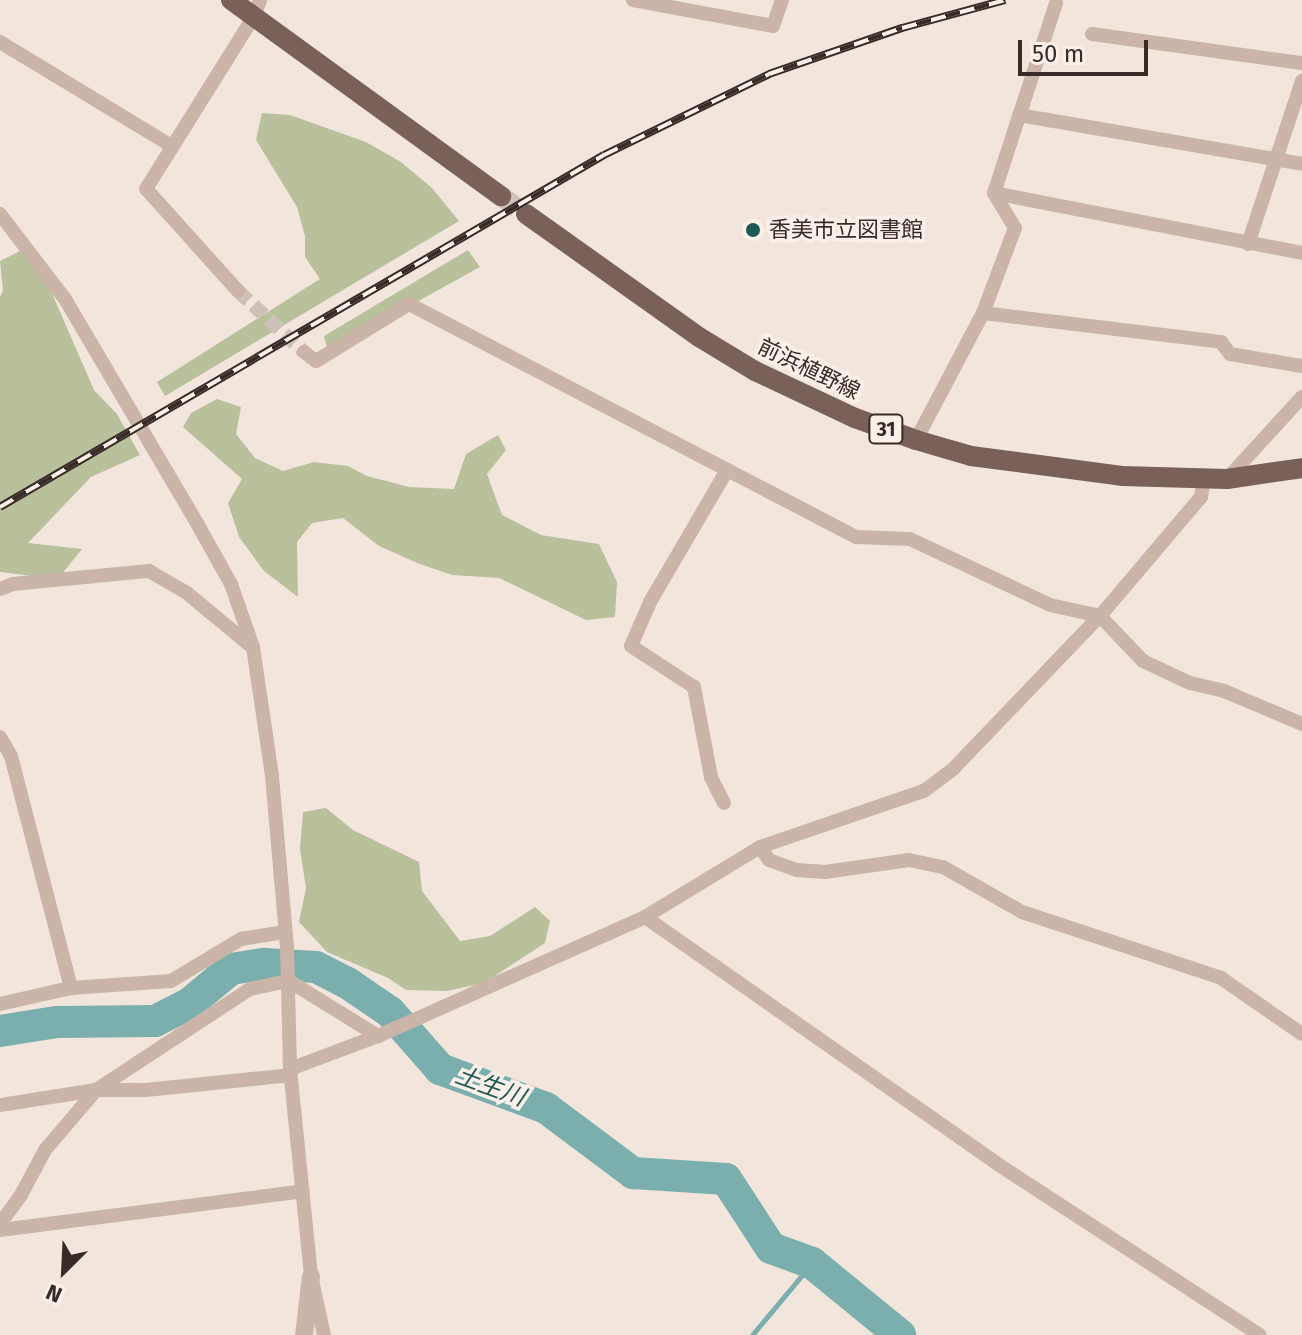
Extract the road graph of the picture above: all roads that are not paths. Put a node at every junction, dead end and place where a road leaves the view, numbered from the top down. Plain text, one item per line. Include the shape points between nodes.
1 (231, 0) edge
2 (633, 0) edge
3 (782, 0) edge
4 (1056, 3) dead end
5 (257, 8) edge
6 (1092, 34) dead end
7 (0, 42) edge
8 (1302, 63) edge
9 (1302, 81) edge
10 (1019, 115) junction
11 (172, 146) junction
12 (1277, 161) junction
13 (1302, 164) edge
14 (994, 193) junction
15 (501, 196) tunnel mouth
16 (0, 214) edge
17 (526, 214) tunnel mouth
18 (1248, 244) junction
19 (1302, 253) edge
20 (238, 291) tunnel mouth
21 (983, 313) junction
22 (304, 352) dead end
23 (1302, 366) edge
24 (1302, 397) edge
25 (916, 440) junction
26 (1302, 468) edge
27 (727, 470) junction
28 (1204, 479) junction
29 (1227, 479) junction
30 (0, 589) edge
31 (1100, 616) junction
32 (253, 647) junction
33 (1302, 724) edge
34 (0, 737) edge
35 (724, 803) dead end
36 (760, 847) junction
37 (645, 917) junction
38 (286, 939) junction
39 (289, 981) junction
40 (71, 988) junction
41 (0, 1004) edge
42 (1302, 1034) edge
43 (378, 1036) junction
44 (290, 1072) junction
45 (96, 1090) junction
46 (0, 1105) edge
47 (303, 1191) junction
48 (0, 1224) edge
49 (0, 1230) edge
50 (311, 1276) junction
51 (304, 1335) edge
52 (324, 1335) edge
53 (1260, 1335) edge

1 - 5 main road
2 - 3 street via 773,26
4 - 10 street
5 - 11 street
5 - 15 main road
6 - 8 street
7 - 11 street
9 - 12 street
10 - 12 street
10 - 14 street
11 - 20 street via 146,189
12 - 13 street
12 - 18 street
14 - 18 street
14 - 21 street via 1015,228
16 - 32 street via 65,299 198,525 231,584
17 - 25 main road, 前浜植野線 / 31 via 755,371 842,413
18 - 19 street
21 - 23 street via 1221,342 1230,354
21 - 25 street
22 - 27 street via 316,361 409,304
24 - 29 street
25 - 28 main road, 前浜植野線 / 31 via 1040,467
26 - 29 main road, 前浜植野線 / 31
27 - 31 street via 856,537 910,539 1050,605
27 - 35 street via 650,602 631,646 694,687 711,777
28 - 29 main road, 前浜植野線 / 31
28 - 31 street via 1201,497
30 - 32 street via 149,571 187,593
31 - 33 street via 1143,661
31 - 36 street via 954,768 924,791
32 - 38 street via 272,776
34 - 40 street via 11,756
36 - 37 street
36 - 42 street via 769,860 797,870 825,872 909,860 943,867 1022,912 1221,978
37 - 43 street
37 - 53 street via 999,1165
38 - 39 street
38 - 40 street via 241,939 171,981
39 - 43 street
39 - 44 street
39 - 45 street via 250,989
40 - 41 street
43 - 44 street
44 - 45 street via 146,1090
44 - 47 street
45 - 46 street
45 - 48 street via 45,1150
47 - 49 street
47 - 50 street
50 - 51 street
50 - 52 street

